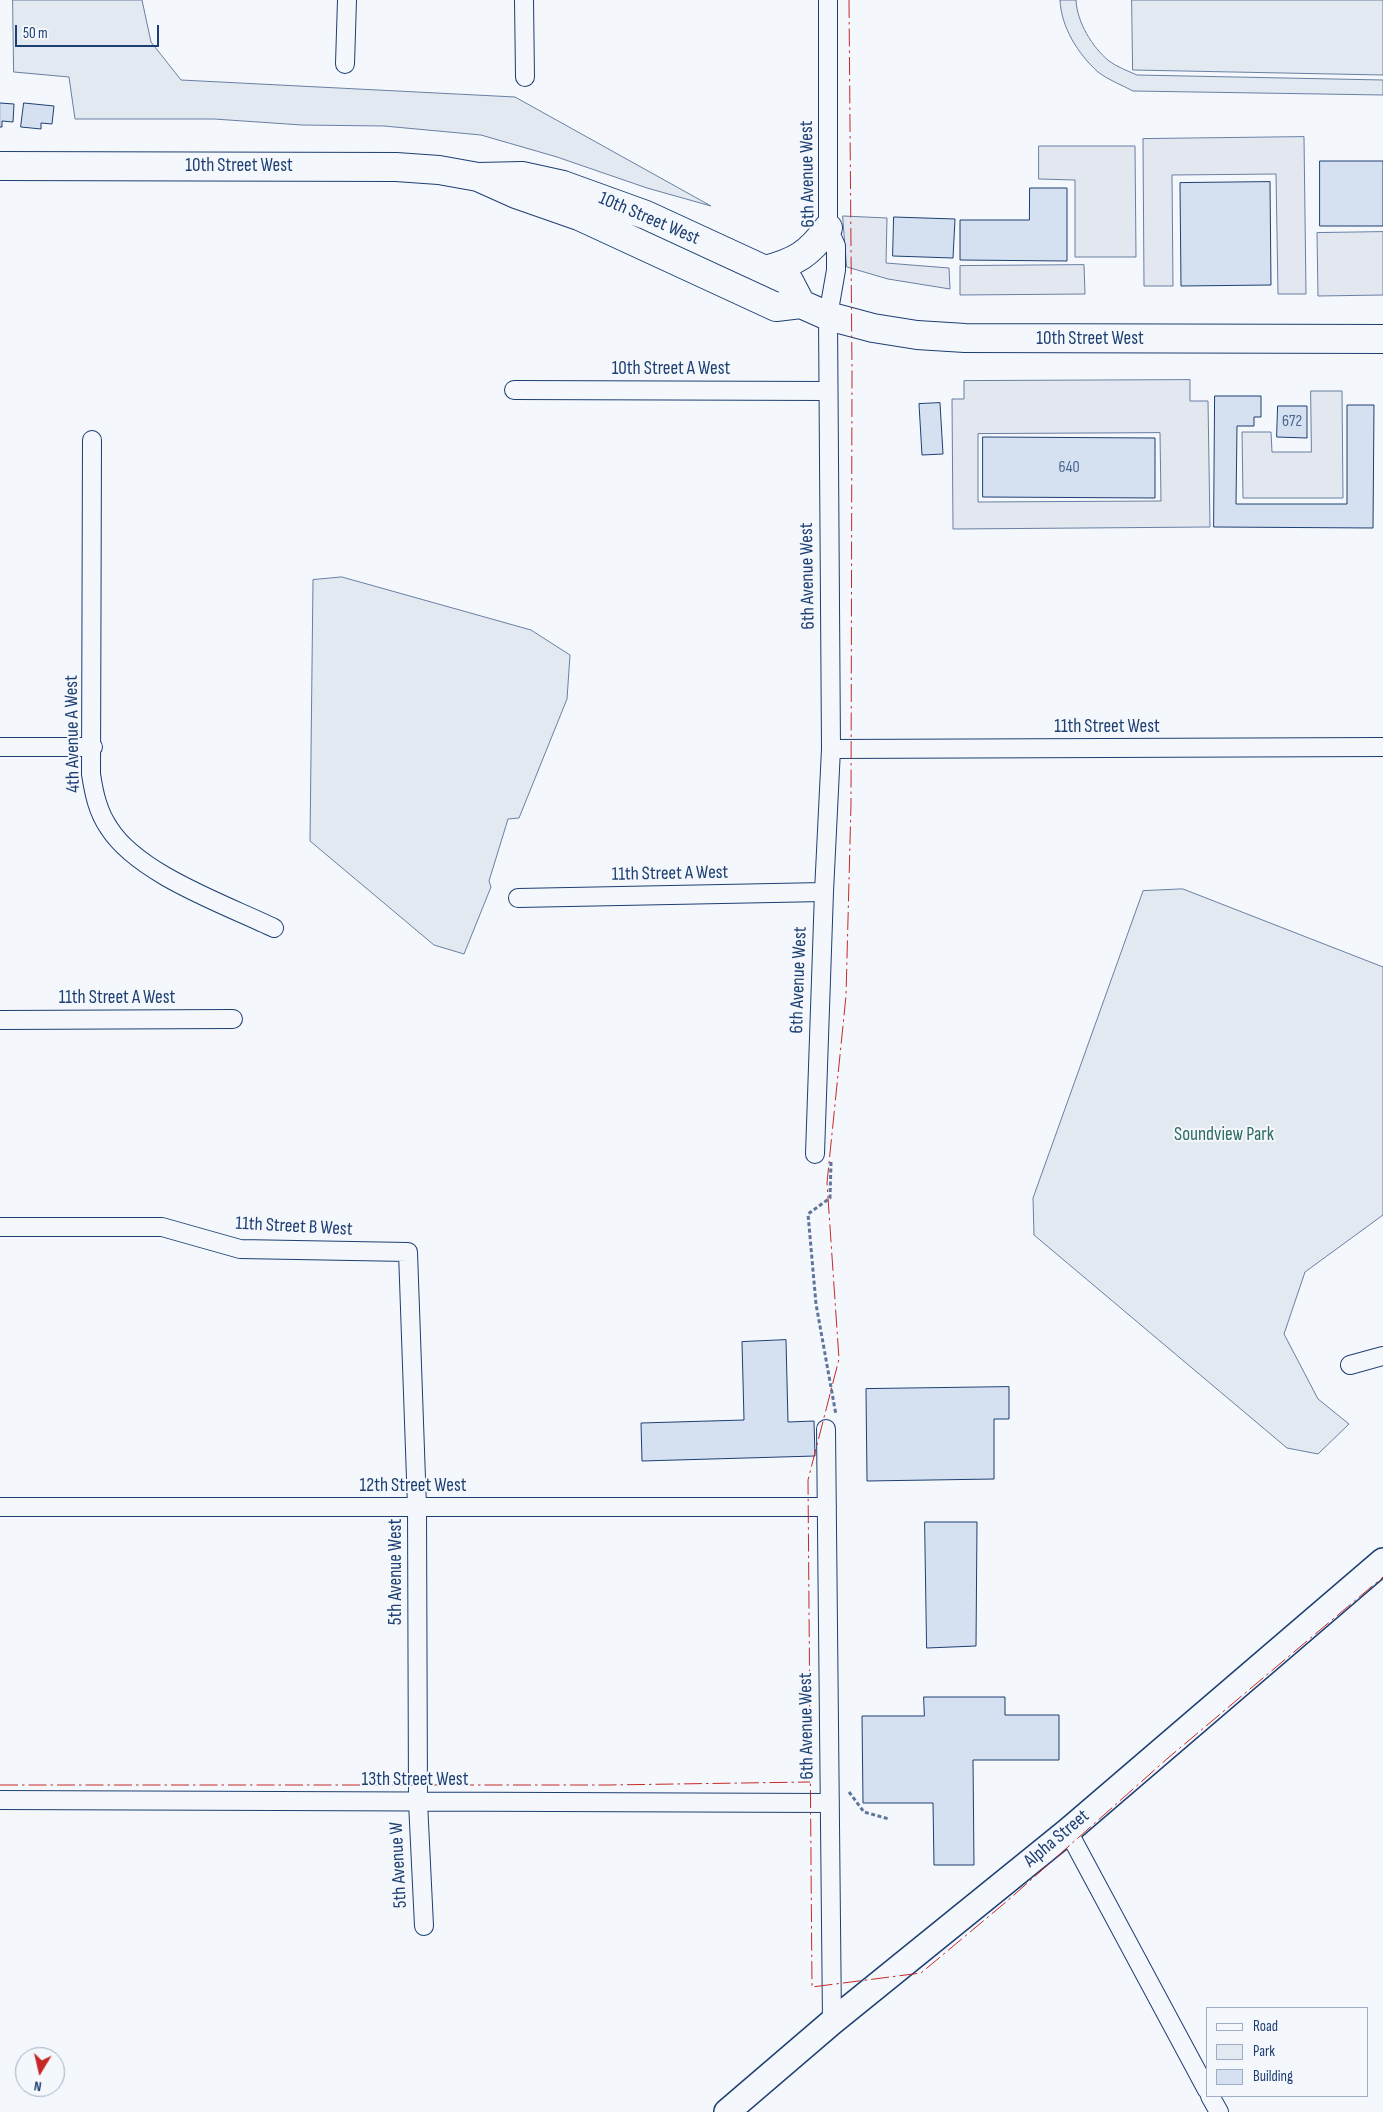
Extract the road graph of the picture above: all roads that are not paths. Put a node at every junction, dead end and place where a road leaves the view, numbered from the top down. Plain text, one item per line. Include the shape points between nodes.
1 (347, 0) edge
2 (524, 0) edge
3 (828, 0) edge
4 (345, 64) dead end
5 (525, 77) dead end
6 (0, 166) edge
7 (478, 177) junction
8 (828, 228) junction
9 (765, 270) junction
10 (801, 304) junction
11 (828, 316) junction
12 (1383, 339) edge
13 (514, 390) dead end
14 (828, 391) junction
15 (92, 440) dead end
16 (0, 747) edge
17 (93, 747) junction
18 (1383, 747) edge
19 (831, 749) junction
20 (824, 892) junction
21 (518, 898) dead end
22 (274, 928) dead end
23 (233, 1019) dead end
24 (0, 1020) edge
25 (815, 1154) road end
26 (0, 1227) edge
27 (408, 1252) joint
28 (1383, 1356) edge
29 (1350, 1365) dead end
30 (826, 1430) road end
31 (0, 1507) edge
32 (417, 1507) junction
33 (826, 1507) junction
34 (1383, 1561) edge
35 (0, 1800) edge
36 (418, 1802) junction
37 (830, 1803) junction
38 (1068, 1831) junction
39 (424, 1926) dead end
40 (832, 2022) junction
41 (1206, 2088) edge
42 (1211, 2097) edge
43 (727, 2112) edge
44 (1219, 2112) edge

1 - 4 street
2 - 5 street
3 - 8 street, 6th Avenue West
6 - 7 main road, 10th Street West via 396,167
7 - 9 main road, 10th Street West via 522,176 597,196
7 - 10 main road, 10th Street West via 579,216 776,307
8 - 9 main road via 815,246 800,257
8 - 11 street, 6th Avenue West via 836,246 836,270
9 - 10 main road, 10th Street West via 789,281
10 - 11 main road, 10th Street West
11 - 12 main road, 10th Street West via 916,335 965,338
11 - 14 street, 6th Avenue West
13 - 14 street, 10th Street A West
14 - 19 street, 6th Avenue West
15 - 17 street, 4th Avenue A West
16 - 17 street
17 - 22 street, 4th Avenue A West via 91,774 96,802 108,828 126,850 162,875
18 - 19 street, 11th Street West
19 - 20 street, 6th Avenue West
20 - 21 street, 11th Street A West
20 - 25 street, 6th Avenue West
23 - 24 street, 11th Street A West
26 - 27 street, 11th Street B West via 162,1227 240,1249
27 - 32 street, 5th Avenue West
28 - 29 street
30 - 33 street, 6th Avenue West
31 - 32 street, 12th Street West
32 - 33 street, 12th Street West
32 - 36 street, 5th Avenue West
33 - 37 street, 6th Avenue West
34 - 38 street, Alpha Street
35 - 36 street, 13th Street West
36 - 37 street, 13th Street West
36 - 39 street, 5th Avenue W
37 - 40 street, 6th Avenue West
38 - 40 street, Alpha Street
38 - 41 street
40 - 43 street, Alpha Street
42 - 44 street

